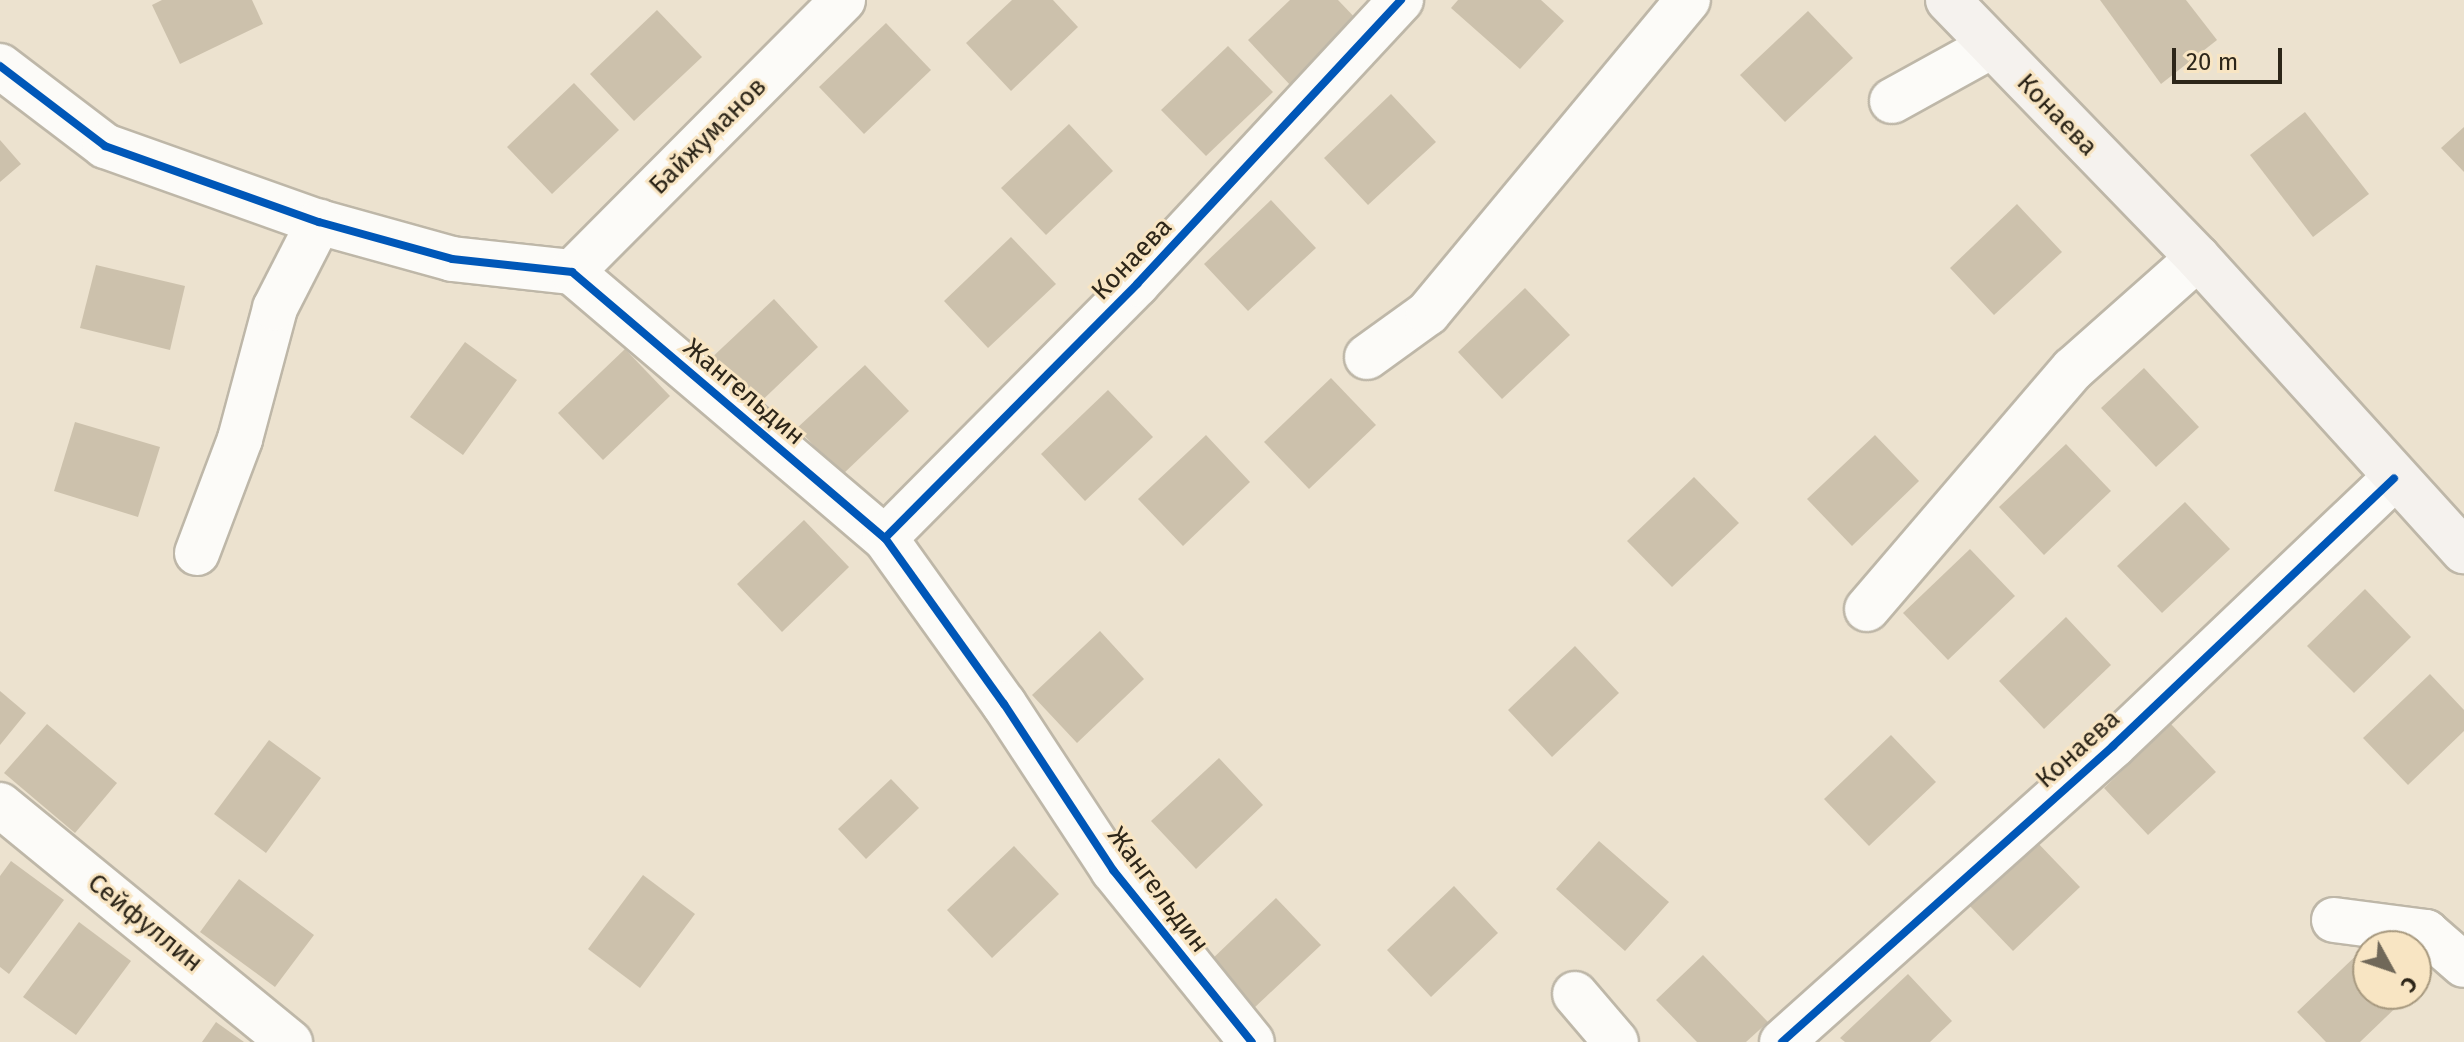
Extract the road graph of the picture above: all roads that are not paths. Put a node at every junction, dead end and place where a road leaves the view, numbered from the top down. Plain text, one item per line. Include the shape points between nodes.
1 (843, 0) edge
2 (1401, 0) edge
3 (1688, 0) edge
4 (1948, 0) edge
5 (1990, 47) junction
6 (0, 66) edge
7 (1892, 101) dead end
8 (319, 222) junction
9 (2198, 258) junction
10 (572, 272) junction
11 (1367, 357) dead end
12 (2394, 478) junction
13 (885, 538) junction
14 (2464, 551) edge
15 (197, 553) dead end
16 (1867, 609) dead end
17 (0, 805) edge
18 (2334, 920) dead end
19 (2464, 965) edge
20 (1575, 994) dead end
21 (290, 1042) edge
22 (1252, 1042) edge
23 (1616, 1042) edge
24 (1782, 1042) edge

1 - 10 street, Байжуманов
2 - 13 street, Конаева via 1137,284
3 - 11 street via 1428,313
4 - 5 main road, Конаева
5 - 7 street
5 - 9 main road, Конаева
6 - 8 street via 105,146
8 - 10 street via 452,259
8 - 15 street via 275,308 240,439
9 - 12 main road, Конаева
9 - 16 street via 2073,369
10 - 13 street, Жангельдин
12 - 14 main road, Конаева
12 - 24 street, Конаева via 2113,746
13 - 22 street, Жангельдин via 1004,704 1113,870
17 - 21 street, Сейфуллин
18 - 19 street via 2426,932
20 - 23 street

